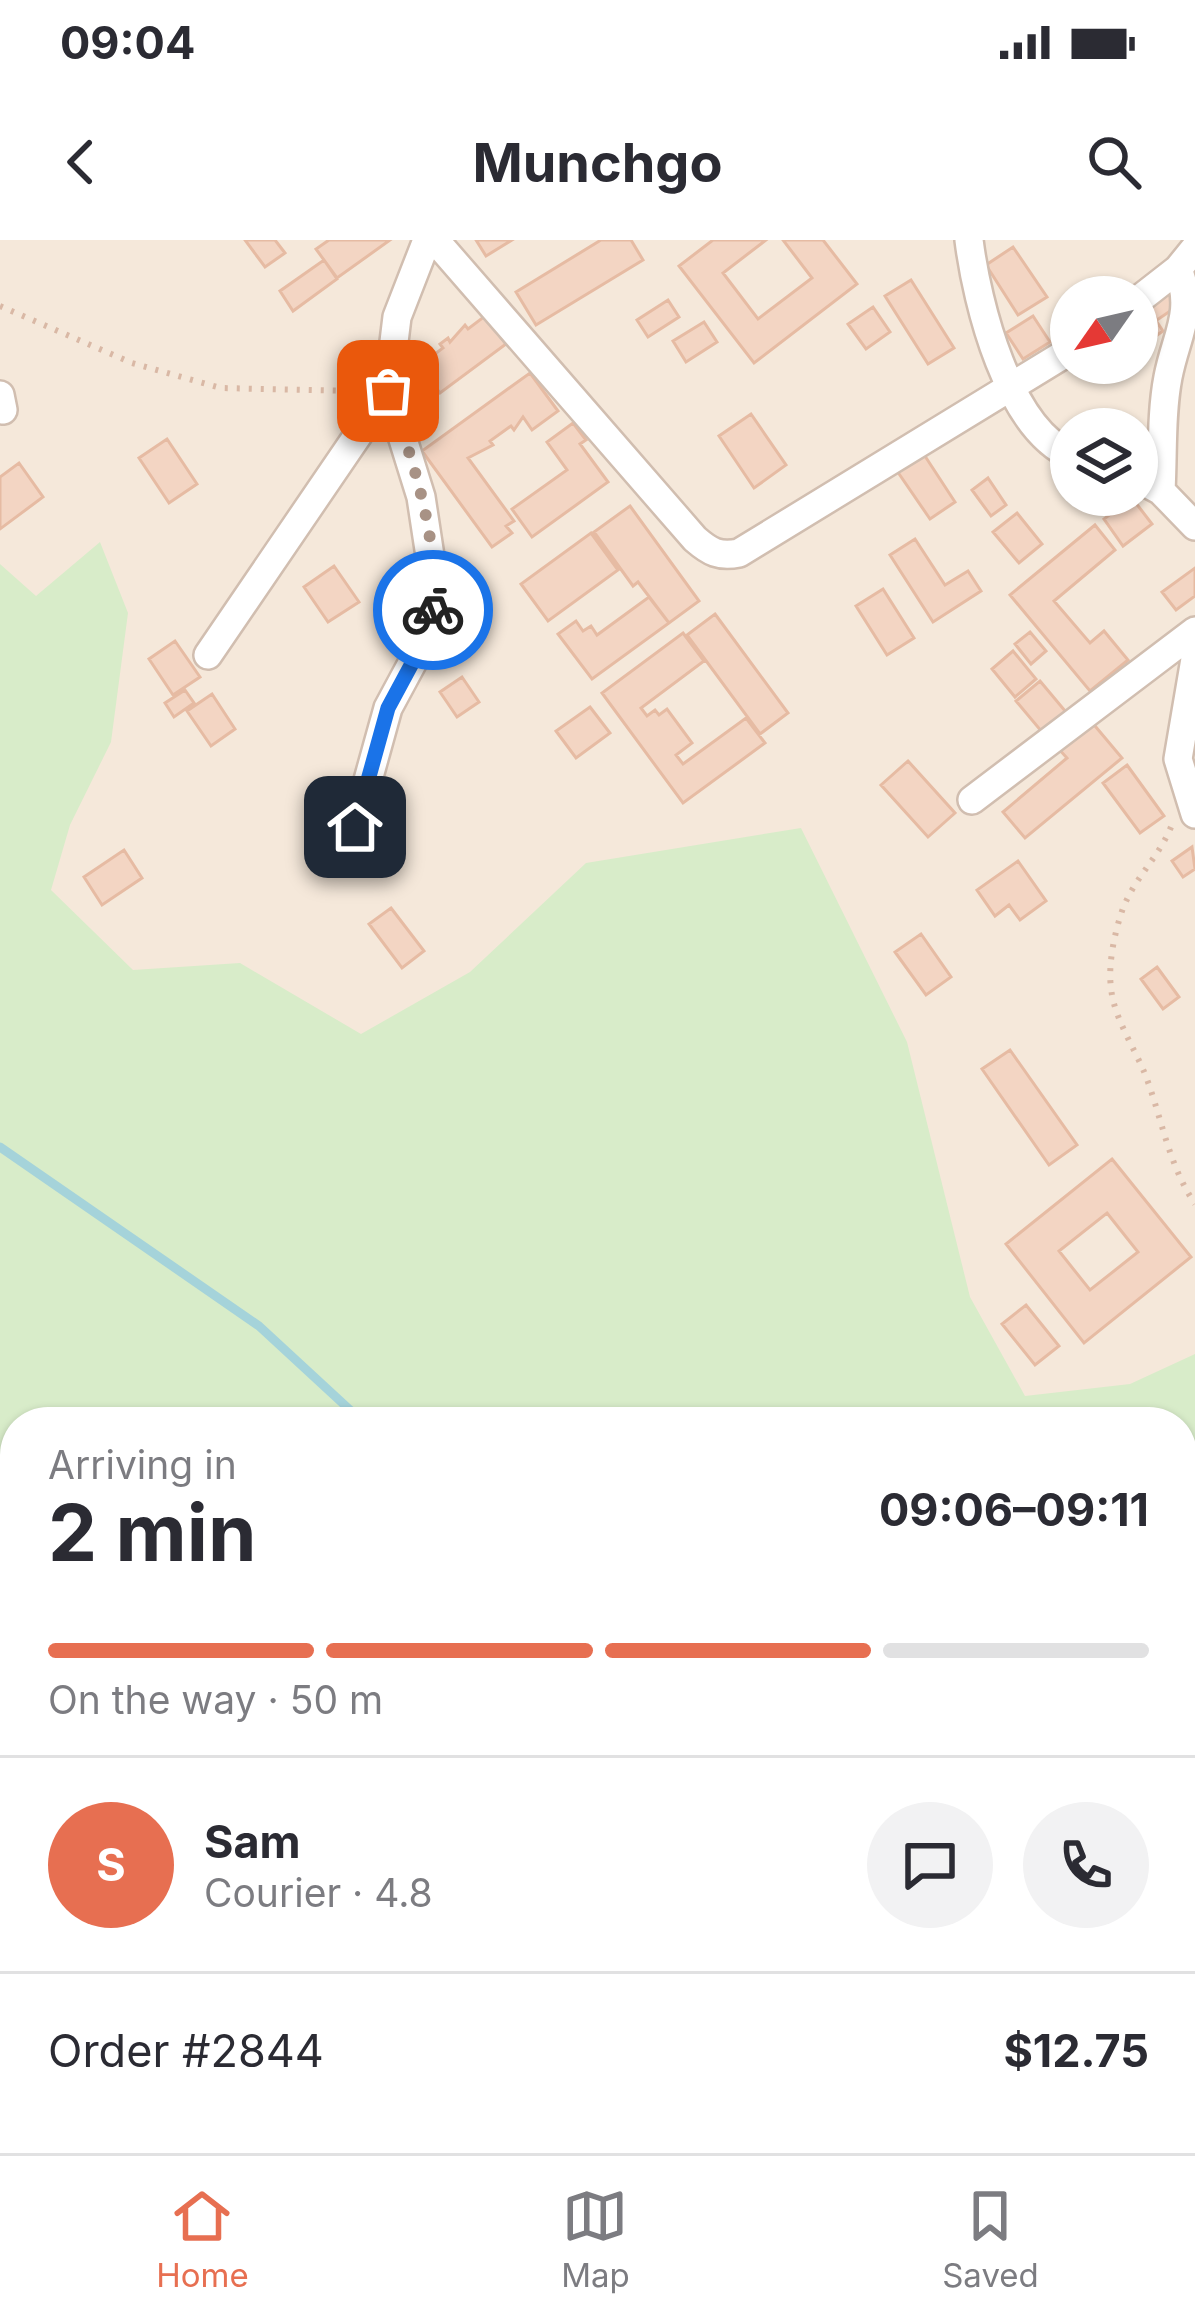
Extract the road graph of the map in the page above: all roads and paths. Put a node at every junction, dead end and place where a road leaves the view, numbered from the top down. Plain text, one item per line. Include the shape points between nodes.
1 (431, 240) edge
2 (969, 240) edge
3 (1186, 258) edge
4 (1158, 283) edge
5 (0, 306) edge
6 (1050, 364) edge
7 (388, 391) junction
8 (1009, 391) junction
9 (1158, 433) edge
10 (1050, 440) edge
11 (1158, 492) edge
12 (1195, 526) edge
13 (1195, 631) edge
14 (208, 655) dead end
15 (1195, 659) edge
16 (1185, 783) junction
17 (972, 800) dead end
18 (1195, 814) edge
19 (355, 827) dead end
20 (1195, 1204) edge

1 - 7 street via 397,317
1 - 8 street via 710,553 739,553
2 - 8 street
3 - 4 street
3 - 9 street via 1189,314
5 - 7 path via 132,363 221,388
6 - 8 street
7 - 14 street
7 - 19 street via 421,496 435,590 430,630 388,708
8 - 10 street
11 - 12 street
13 - 17 street
15 - 16 street via 1178,759
16 - 18 street
16 - 20 path via 1162,849 1133,882 1120,916 1111,989

